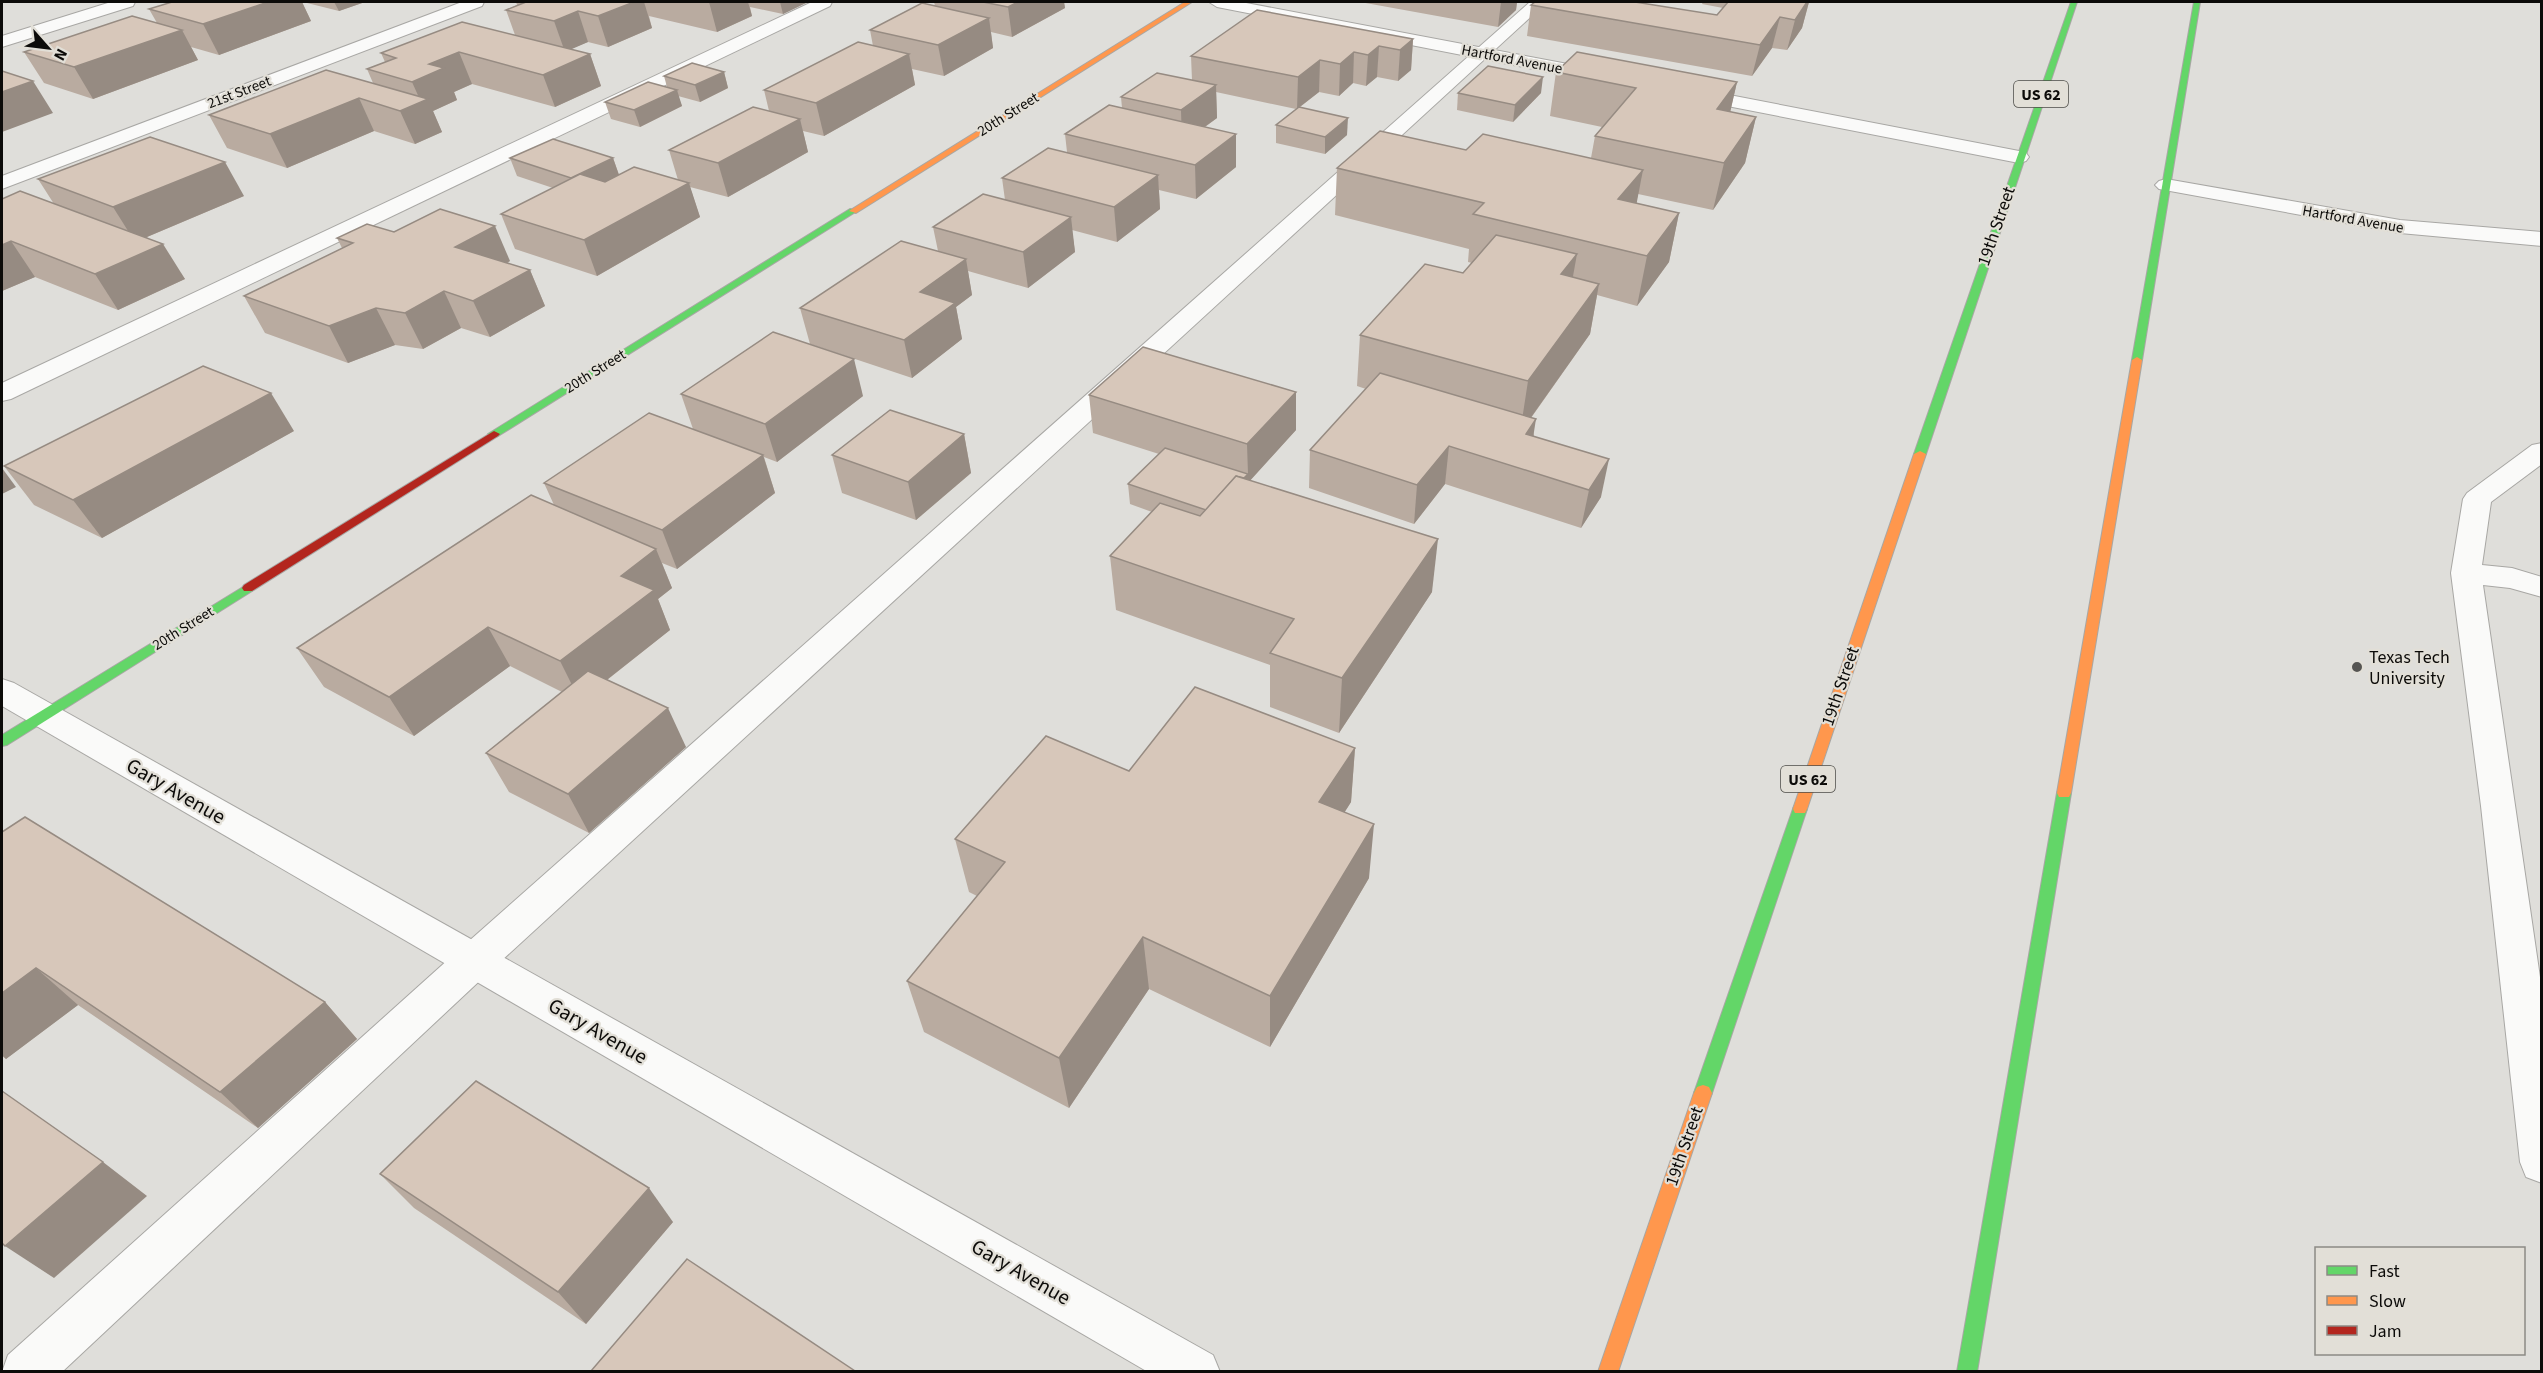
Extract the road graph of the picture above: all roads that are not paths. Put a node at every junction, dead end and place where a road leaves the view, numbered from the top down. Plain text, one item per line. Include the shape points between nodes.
1 (127, 2) edge
2 (476, 2) edge
3 (824, 2) edge
4 (1189, 2) edge
5 (1217, 2) edge
6 (1539, 2) edge
7 (2074, 2) edge
8 (2197, 2) edge
9 (2, 42) edge
10 (1480, 52) junction
11 (1620, 80) edge
12 (1667, 89) edge
13 (2019, 157) junction
14 (2, 183) edge
15 (2166, 185) junction
16 (2541, 239) edge
17 (2, 393) edge
18 (2541, 452) edge
19 (2466, 573) junction
20 (2541, 587) edge
21 (2, 691) edge
22 (44, 715) junction
23 (2, 741) edge
24 (474, 961) junction
25 (2541, 1162) edge
26 (25, 1371) edge
27 (1196, 1371) edge
28 (1608, 1371) edge
29 (1967, 1371) edge

1 - 9 street
2 - 14 street, 21st Street
3 - 17 street
4 - 22 main road, 20th Street
5 - 10 street, Hartford Avenue
6 - 10 street
7 - 13 main road, 19th Street / US 62
8 - 15 main road
10 - 11 street, Hartford Avenue
10 - 24 street
12 - 13 street
13 - 28 main road, 19th Street / US 62
15 - 16 street, Hartford Avenue via 2414,229
15 - 29 main road
18 - 19 street via 2477,499
19 - 20 street via 2512,578
19 - 25 street via 2499,806
21 - 22 street, Gary Avenue
22 - 23 main road, 20th Street
22 - 24 street, Gary Avenue
24 - 26 street
24 - 27 street, Gary Avenue

